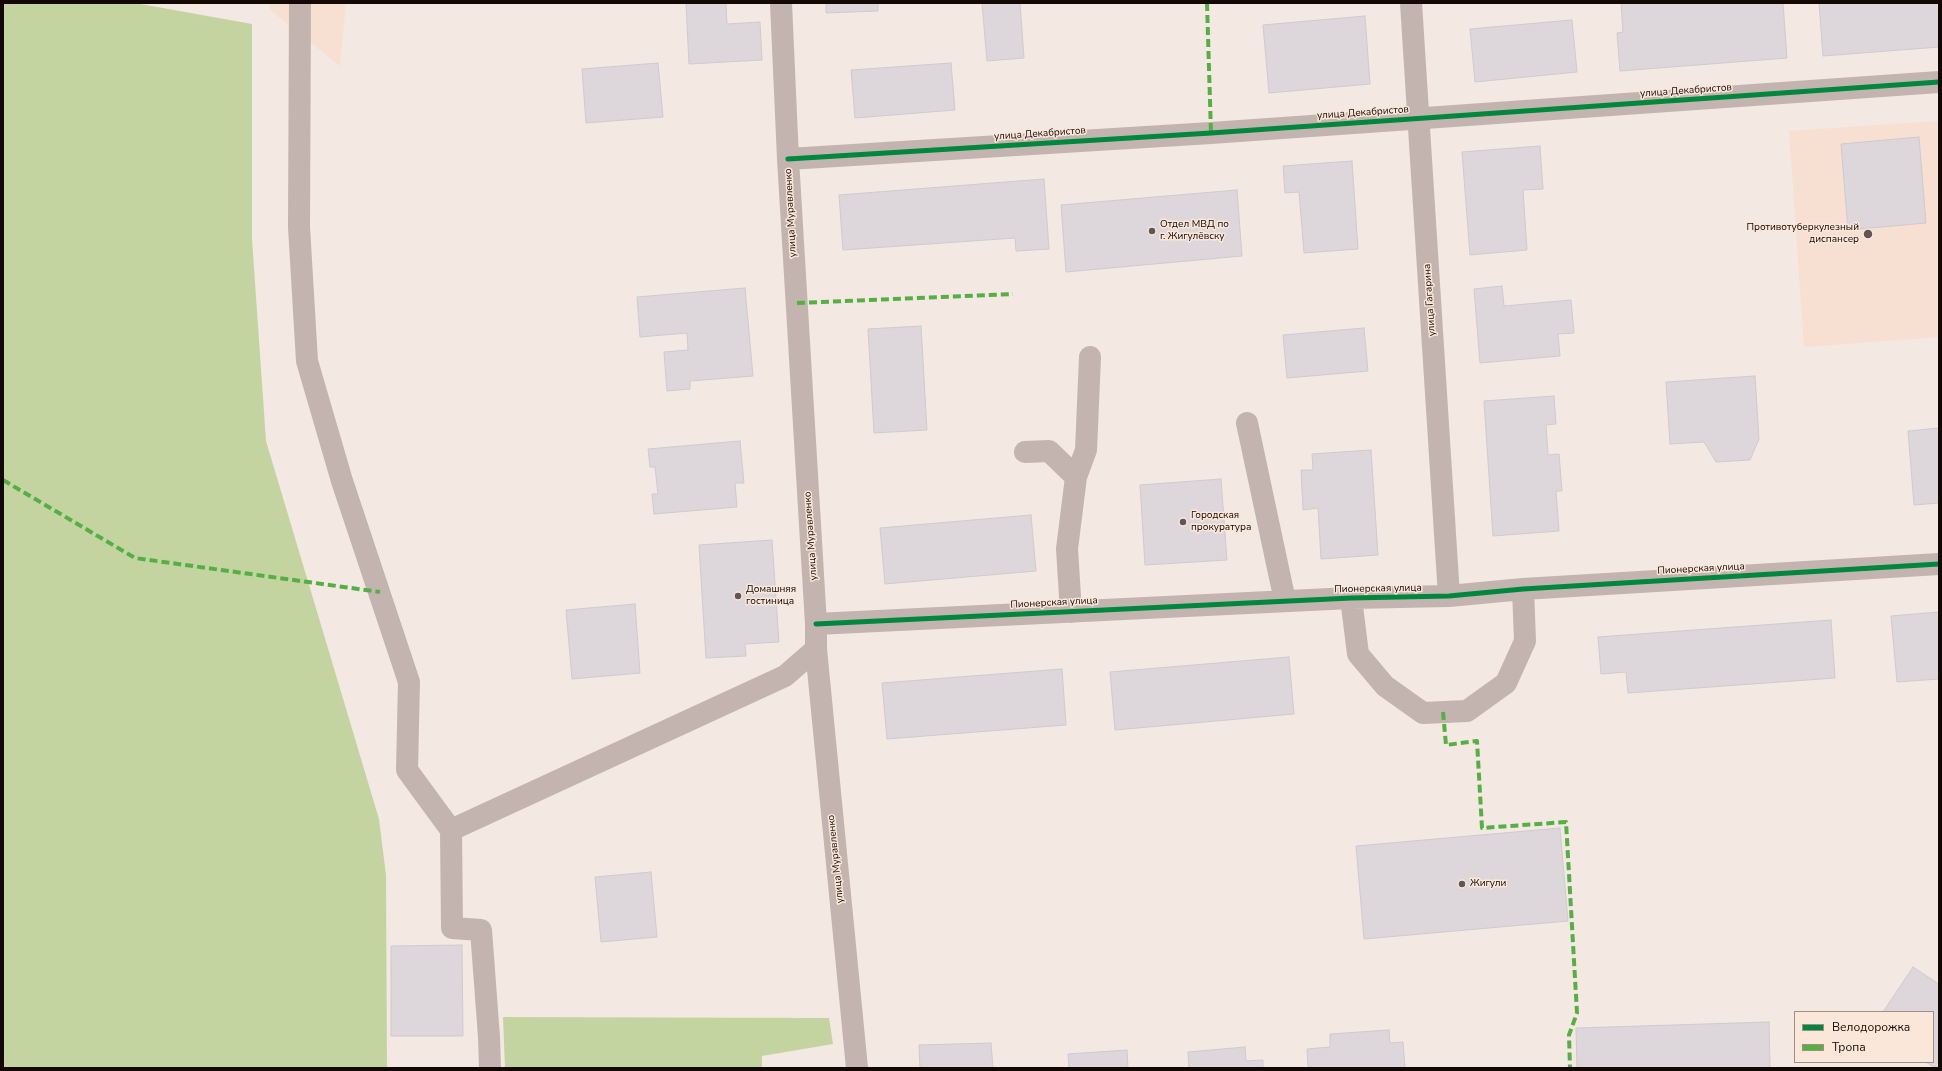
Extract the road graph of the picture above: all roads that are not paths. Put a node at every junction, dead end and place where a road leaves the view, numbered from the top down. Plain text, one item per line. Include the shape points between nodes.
1 (300, 3) edge
2 (781, 3) edge
3 (1411, 3) edge
4 (1939, 82) edge
5 (1418, 119) junction
6 (788, 159) junction
7 (1090, 357) dead end
8 (1247, 423) dead end
9 (1025, 452) dead end
10 (1076, 477) junction
11 (1939, 564) edge
12 (1523, 589) junction
13 (1449, 596) junction
14 (1350, 598) junction
15 (1284, 601) junction
16 (1071, 612) junction
17 (816, 624) junction
18 (816, 649) junction
19 (451, 830) junction
20 (490, 1068) edge
21 (857, 1068) edge

1 - 19 street via 299,227 307,361 342,480 409,682 407,770
2 - 6 street, улица Муравленко
3 - 5 street, улица Гагарина
4 - 5 street, улица Декабристов
5 - 6 street, улица Декабристов
5 - 13 street, улица Гагарина
6 - 17 street, улица Муравленко
7 - 10 street via 1086,450
8 - 15 street
9 - 10 street via 1048,451
10 - 16 street via 1067,549
11 - 12 street, Пионерская улица
12 - 13 street, Пионерская улица
12 - 14 street via 1525,641 1519,655 1506,683 1467,711 1423,713 1385,686 1358,654
13 - 14 street, Пионерская улица
14 - 15 street, Пионерская улица
15 - 16 street, Пионерская улица
16 - 17 street, Пионерская улица
17 - 18 street, улица Муравленко
18 - 19 street via 784,676
18 - 21 street, улица Муравленко
19 - 20 street via 452,928 480,930

